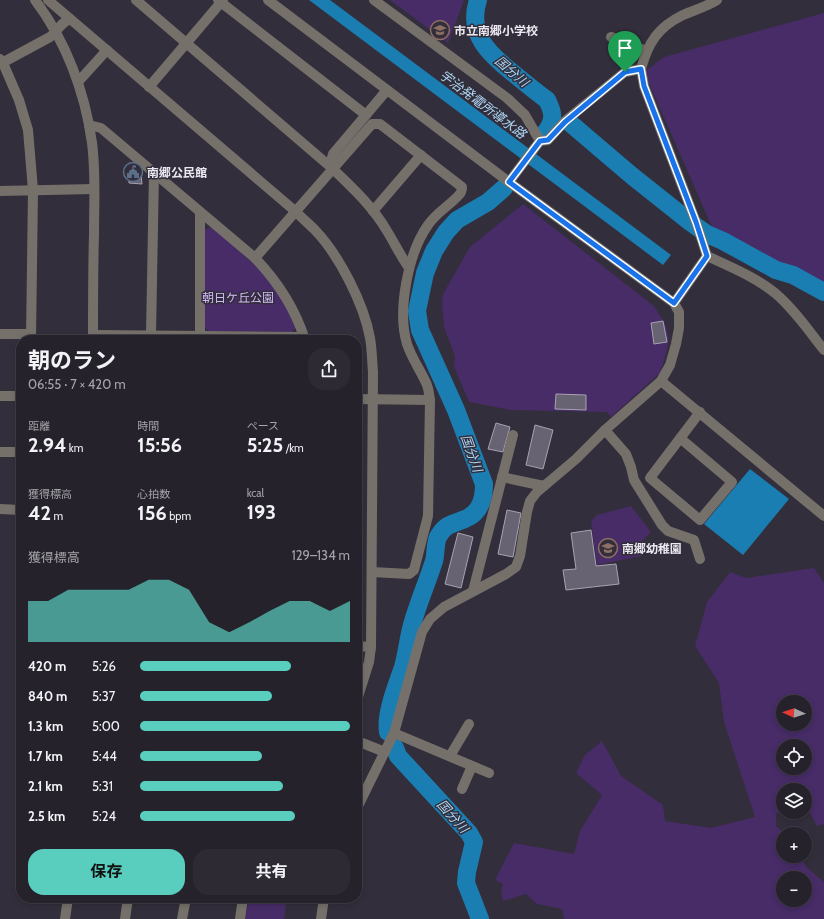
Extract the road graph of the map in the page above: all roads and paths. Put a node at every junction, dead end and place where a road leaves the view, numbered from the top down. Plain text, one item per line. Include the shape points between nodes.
1 (35, 0) edge
2 (48, 0) edge
3 (136, 0) edge
4 (268, 0) edge
5 (374, 0) edge
6 (717, 0) edge
7 (221, 1) edge
8 (70, 19) junction
9 (56, 32) junction
10 (611, 37) dead end
11 (186, 43) junction
12 (107, 50) junction
13 (646, 51) junction
14 (1, 62) edge
15 (641, 69) junction
16 (78, 82) junction
17 (149, 87) junction
18 (387, 90) junction
19 (366, 114) junction
20 (89, 125) junction
21 (540, 141) junction
22 (421, 155) junction
23 (333, 168) junction
24 (154, 172) junction
25 (509, 182) junction
26 (94, 189) junction
27 (0, 190) edge
28 (33, 190) junction
29 (295, 211) junction
30 (374, 211) junction
31 (200, 213) junction
32 (707, 256) junction
33 (255, 258) junction
34 (409, 268) junction
35 (674, 303) junction
36 (0, 334) edge
37 (31, 335) edge
38 (93, 335) edge
39 (151, 335) edge
40 (200, 335) edge
41 (302, 335) edge
42 (16, 336) edge
43 (823, 346) edge
44 (661, 380) junction
45 (0, 396) edge
46 (16, 396) edge
47 (362, 399) edge
48 (373, 400) junction
49 (430, 400) junction
50 (700, 412) junction
51 (606, 430) junction
52 (513, 435) dead end
53 (680, 438) junction
54 (0, 452) edge
55 (16, 452) edge
56 (502, 477) junction
57 (544, 486) junction
58 (0, 509) edge
59 (16, 510) edge
60 (824, 516) edge
61 (700, 559) dead end
62 (372, 572) junction
63 (473, 591) junction
64 (362, 646) edge
65 (371, 647) junction
66 (362, 684) edge
67 (469, 724) dead end
68 (394, 733) junction
69 (362, 743) edge
70 (384, 752) junction
71 (450, 756) junction
72 (472, 766) junction
73 (489, 772) dead end
74 (462, 789) dead end
75 (362, 798) edge
76 (67, 903) edge
77 (127, 903) edge
78 (185, 903) edge
79 (242, 903) edge
80 (324, 903) edge
81 (323, 918) edge
82 (65, 919) edge
83 (124, 919) edge
84 (182, 919) edge
85 (240, 919) edge

1 - 9 street
2 - 8 street
3 - 11 street
4 - 18 street
5 - 21 street via 506,98 525,115
6 - 13 street via 664,27
7 - 11 street
7 - 19 street
8 - 9 street via 64,21
8 - 12 street
9 - 14 street via 50,38
9 - 16 street
10 - 13 street
11 - 17 street
11 - 23 street
12 - 16 street
12 - 17 street
13 - 15 street
14 - 28 street via 20,100 28,130
15 - 21 street via 625,72 565,122 548,140
15 - 32 street via 644,86
16 - 20 street
17 - 29 street
18 - 19 street
18 - 25 street
19 - 23 street via 333,154
20 - 24 street via 101,128
20 - 26 street
21 - 25 street
22 - 23 street via 380,124 372,124
22 - 30 street
22 - 34 street via 462,187 462,191 428,225 418,242
23 - 29 street
23 - 30 street
24 - 31 street
24 - 39 street
25 - 35 street
26 - 28 street
26 - 38 street
27 - 28 street
28 - 37 street
29 - 33 street
29 - 48 street via 320,236 351,284 370,337
30 - 34 street
31 - 33 street
31 - 40 street
32 - 35 street
32 - 43 street via 754,278 776,293
33 - 41 street via 280,287
34 - 49 street via 402,317 407,344 427,386
35 - 44 street via 679,312 678,336 670,365
36 - 42 street
44 - 50 street
44 - 51 street
45 - 46 street
47 - 48 street
48 - 49 street
48 - 62 street
49 - 62 street via 428,516 414,570 410,574
50 - 53 street
50 - 60 street
51 - 57 street
51 - 61 street via 626,454 634,480 662,526 668,531 694,540
52 - 56 street
53 - 53 street via 650,478 700,520 732,482
54 - 55 street
56 - 57 street
56 - 63 street
57 - 63 street via 530,501 526,512 516,567
58 - 59 street
62 - 65 street
63 - 68 street via 444,607 430,619 422,632
64 - 65 street
65 - 66 street
67 - 71 street
68 - 70 street
68 - 71 street
69 - 70 street
70 - 75 street
71 - 72 street
72 - 73 street
72 - 74 street
76 - 82 street
77 - 83 street
78 - 84 street
79 - 85 street
80 - 81 street

